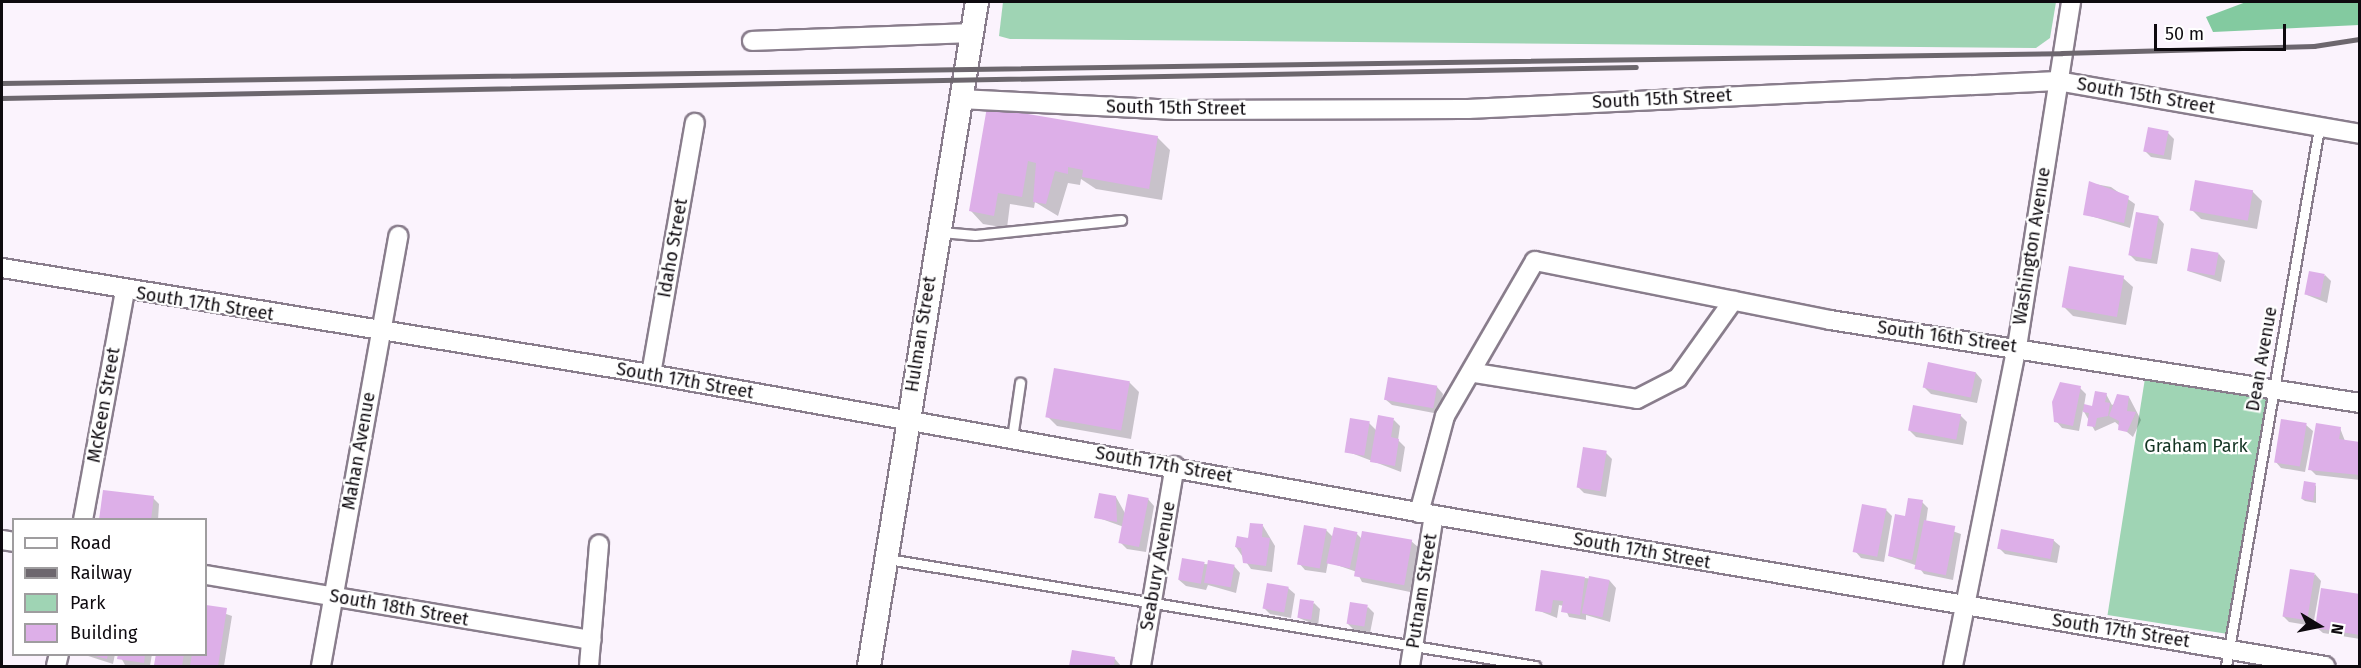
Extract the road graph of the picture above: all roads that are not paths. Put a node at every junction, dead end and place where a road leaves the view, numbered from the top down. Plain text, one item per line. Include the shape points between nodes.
1 (977, 2) edge
2 (2071, 2) edge
3 (971, 33) junction
4 (752, 41) dead end
5 (2058, 81) junction
6 (960, 99) junction
7 (695, 123) dead end
8 (2319, 128) junction
9 (2360, 134) edge
10 (1121, 220) dead end
11 (938, 231) junction
12 (398, 236) dead end
13 (1535, 261) joint
14 (2, 268) edge
15 (124, 291) junction
16 (1733, 301) junction
17 (380, 334) junction
18 (2017, 346) junction
19 (1475, 373) junction
20 (651, 374) junction
21 (1020, 383) dead end
22 (2274, 388) junction
23 (2360, 403) edge
24 (907, 420) junction
25 (1012, 438) junction
26 (1175, 466) junction
27 (1427, 514) junction
28 (83, 518) edge
29 (599, 544) dead end
30 (886, 558) junction
31 (207, 575) edge
32 (333, 596) junction
33 (1152, 599) junction
34 (1963, 606) junction
35 (592, 640) junction
36 (1413, 647) junction
37 (2228, 658) edge
38 (321, 666) edge
39 (589, 666) edge
40 (868, 666) edge
41 (1141, 666) edge
42 (1410, 666) edge
43 (1535, 666) edge
44 (1953, 666) edge
45 (2325, 666) edge

1 - 3 street, Hulman Street
2 - 5 street, Washington Avenue
3 - 4 street
3 - 6 street, Hulman Street
5 - 6 street, South 15th Street via 1468,109 1177,110
5 - 8 street, South 15th Street
5 - 18 street, Washington Avenue
6 - 11 street, Hulman Street
7 - 20 street, Idaho Street
8 - 9 street, South 15th Street
8 - 22 lane, Dean Avenue
10 - 11 lane via 975,235
11 - 24 street, Hulman Street
12 - 17 street, Mahan Avenue
13 - 16 street, South 16th Street
13 - 19 street, Putnam Street
14 - 15 street, South 17th Street
15 - 17 street, South 17th Street
15 - 28 street, McKeen Street
16 - 18 street, South 16th Street
16 - 19 street via 1678,378 1636,399
17 - 20 street, South 17th Street
17 - 32 street, Mahan Avenue
18 - 22 street, South 16th Street
18 - 34 street, Washington Avenue
19 - 27 street, Putnam Street via 1445,416
20 - 24 street, South 17th Street
21 - 25 lane
22 - 23 street, South 16th Street
22 - 37 lane, Dean Avenue
24 - 25 street, South 17th Street
24 - 30 street, Hulman Street
25 - 26 street, South 17th Street
26 - 27 street, South 17th Street
26 - 33 street, Seabury Avenue
27 - 34 street, South 17th Street
27 - 36 street, Putnam Street
29 - 35 street
30 - 33 lane
30 - 40 street, Hulman Street
31 - 32 street, South 18th Street
32 - 35 street, South 18th Street
32 - 38 street, Mahan Avenue
33 - 36 lane
33 - 41 street, Seabury Avenue
34 - 37 street, South 17th Street
34 - 44 street, Washington Avenue
35 - 39 street
36 - 42 street, Putnam Street
36 - 43 lane
37 - 45 street, South 17th Street

